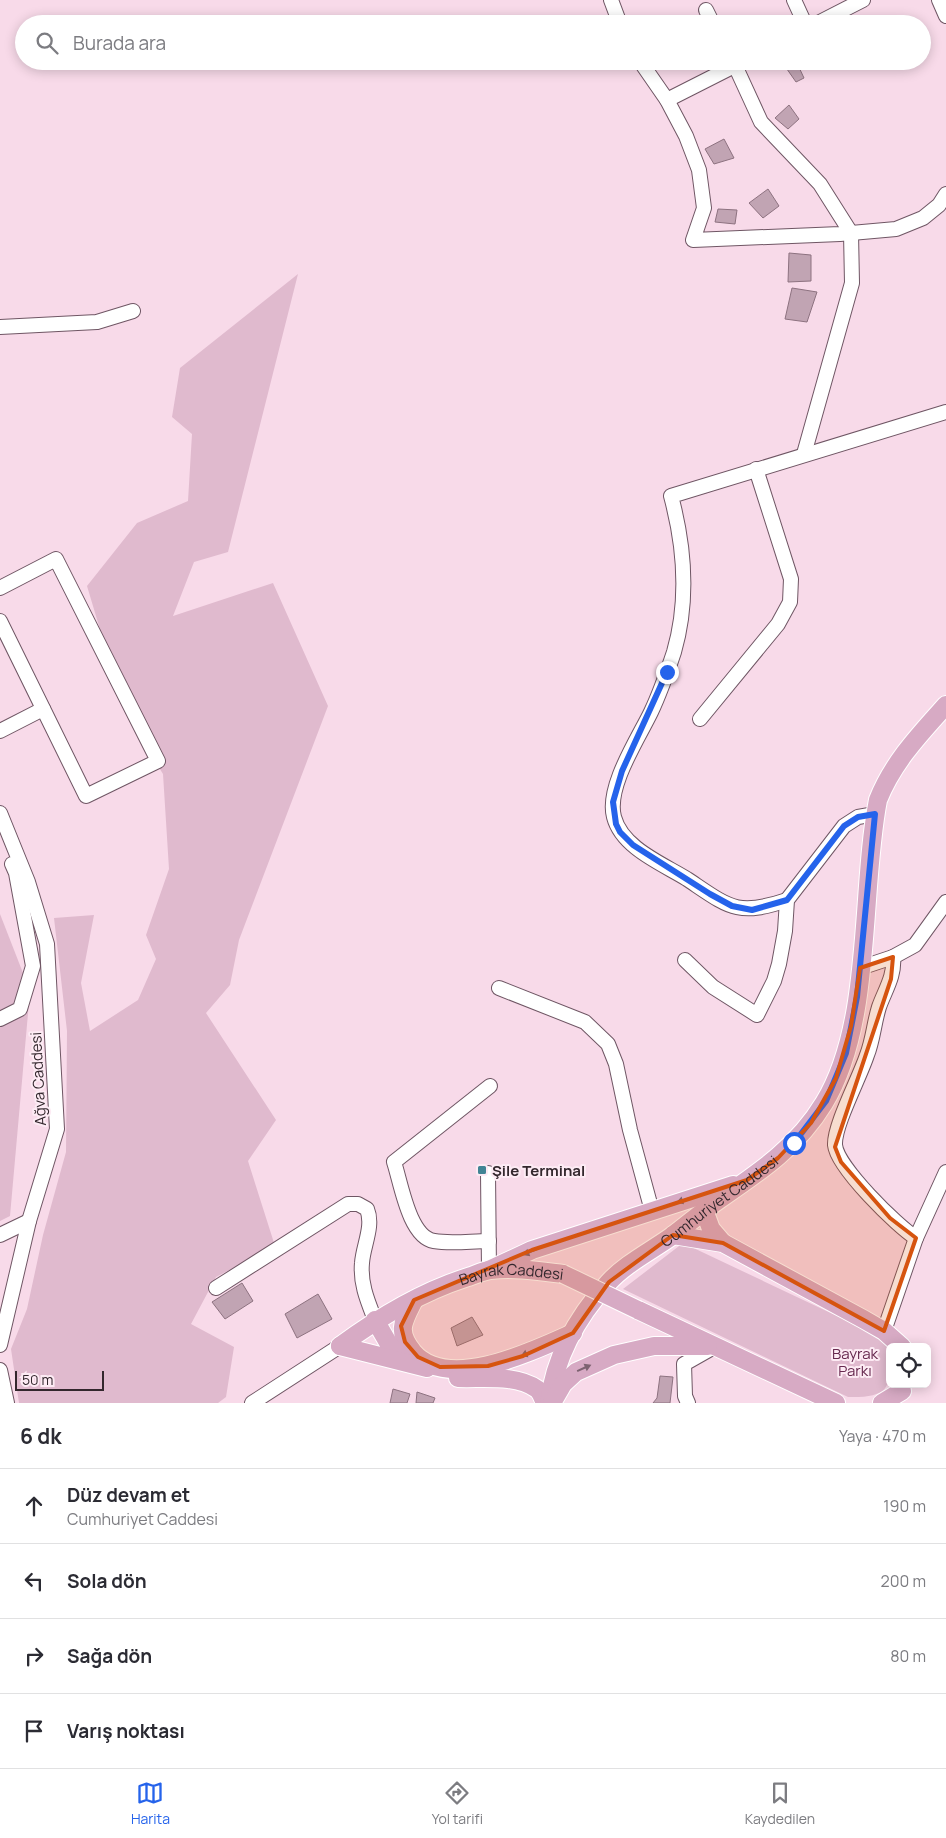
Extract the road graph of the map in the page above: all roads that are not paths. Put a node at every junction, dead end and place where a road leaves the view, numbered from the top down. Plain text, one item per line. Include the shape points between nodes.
1 (611, 0) edge
2 (794, 0) edge
3 (863, 0) edge
4 (939, 0) edge
5 (706, 10) dead end
6 (617, 15) edge
7 (708, 15) edge
8 (801, 15) edge
9 (834, 15) edge
10 (946, 16) edge
11 (646, 70) edge
12 (724, 70) edge
13 (740, 70) edge
14 (667, 100) junction
15 (946, 194) edge
16 (852, 233) junction
17 (133, 312) dead end
18 (0, 326) edge
19 (946, 412) edge
20 (804, 454) junction
21 (756, 469) junction
22 (0, 588) edge
23 (0, 621) edge
24 (946, 705) edge
25 (44, 709) junction
26 (700, 719) dead end
27 (0, 731) edge
28 (0, 813) edge
29 (875, 814) junction
30 (0, 838) edge
31 (787, 900) junction
32 (946, 902) edge
33 (942, 915) edge
34 (893, 957) junction
35 (685, 960) dead end
36 (860, 968) junction
37 (499, 988) dead end
38 (0, 1019) edge
39 (490, 1086) dead end
40 (946, 1172) edge
41 (488, 1173) dead end
42 (748, 1180) junction
43 (704, 1210) junction
44 (652, 1211) junction
45 (29, 1222) junction
46 (673, 1234) junction
47 (0, 1235) edge
48 (916, 1238) junction
49 (489, 1241) junction
50 (723, 1243) junction
51 (489, 1270) junction
52 (216, 1288) dead end
53 (414, 1300) junction
54 (375, 1320) junction
55 (884, 1330) junction
56 (572, 1333) junction
57 (898, 1343) edge
58 (0, 1345) edge
59 (340, 1346) junction
60 (715, 1346) junction
61 (412, 1363) junction
62 (0, 1370) edge
63 (900, 1395) edge
64 (7, 1403) edge
65 (252, 1403) edge
66 (549, 1403) edge
67 (687, 1403) edge
68 (836, 1403) edge
69 (882, 1403) edge

1 - 6 street
2 - 8 street
3 - 9 street
4 - 10 street
5 - 7 street
11 - 14 street
12 - 14 street
13 - 16 street via 761,122 820,184
14 - 16 street via 686,136 698,170 704,208 693,240
15 - 16 street via 939,205 923,218 896,229
16 - 20 street via 852,284
17 - 18 street via 97,322
19 - 20 street
20 - 21 street
21 - 26 street via 791,579 790,602 778,624
21 - 31 street via 671,496 681,540 682,617 667,672 622,771 613,810 620,832 633,845 732,906 752,910
22 - 25 street via 56,560 158,761 86,796
23 - 25 street
24 - 29 main road, Cumhuriyet Caddesi via 887,779
25 - 27 street
28 - 45 street, Ağva Caddesi via 28,882 47,944 57,1129
29 - 31 street via 858,817 844,826
29 - 36 main road, Cumhuriyet Caddesi
30 - 38 street via 16,873 33,966 20,1009
31 - 35 street via 779,964 757,1015 714,987
32 - 33 street
33 - 34 street via 915,945
34 - 36 street
34 - 48 street via 891,979 879,1008 868,1054 837,1131 835,1147 841,1162 890,1218
36 - 42 main road, Cumhuriyet Caddesi via 846,1053 826,1101 794,1143
37 - 44 street via 585,1022 608,1044 616,1064
39 - 49 street via 394,1162 415,1227 424,1238 436,1242
40 - 48 street
41 - 49 street
42 - 43 main road, Cumhuriyet Caddesi
42 -> 44 main road
43 - 46 main road, Cumhuriyet Caddesi
43 - 50 main road via 711,1229
44 -> 51 main road via 532,1250
45 - 47 street
45 - 58 street, Ağva Caddesi
46 - 50 main road
46 - 56 main road, Cumhuriyet Caddesi via 609,1282
48 - 55 street
49 - 51 street
50 - 55 main road
51 - 53 main road, Bayrak Caddesi
51 - 60 main road, Bayrak Caddesi, bridge via 563,1274
52 - 54 street via 348,1204 358,1204 367,1209 370,1216 362,1264 363,1287
53 - 54 main road, Bayrak Caddesi
56 -> 53 main road via 523,1356 488,1366 440,1367 418,1357 405,1342 401,1326
54 - 59 main road, Bayrak Caddesi
54 - 61 main road via 390,1346
55 - 57 main road
56 - 66 main road, Cumhuriyet Caddesi via 552,1378
59 - 61 main road
59 - 65 street, Bayrak Caddesi
66 -> 60 main road via 576,1372 614,1355 654,1346
60 - 67 street via 684,1364
60 - 68 main road, Bayrak Caddesi
61 - 66 main road via 458,1378 506,1379 524,1383 539,1390
62 - 64 street
63 - 69 main road

